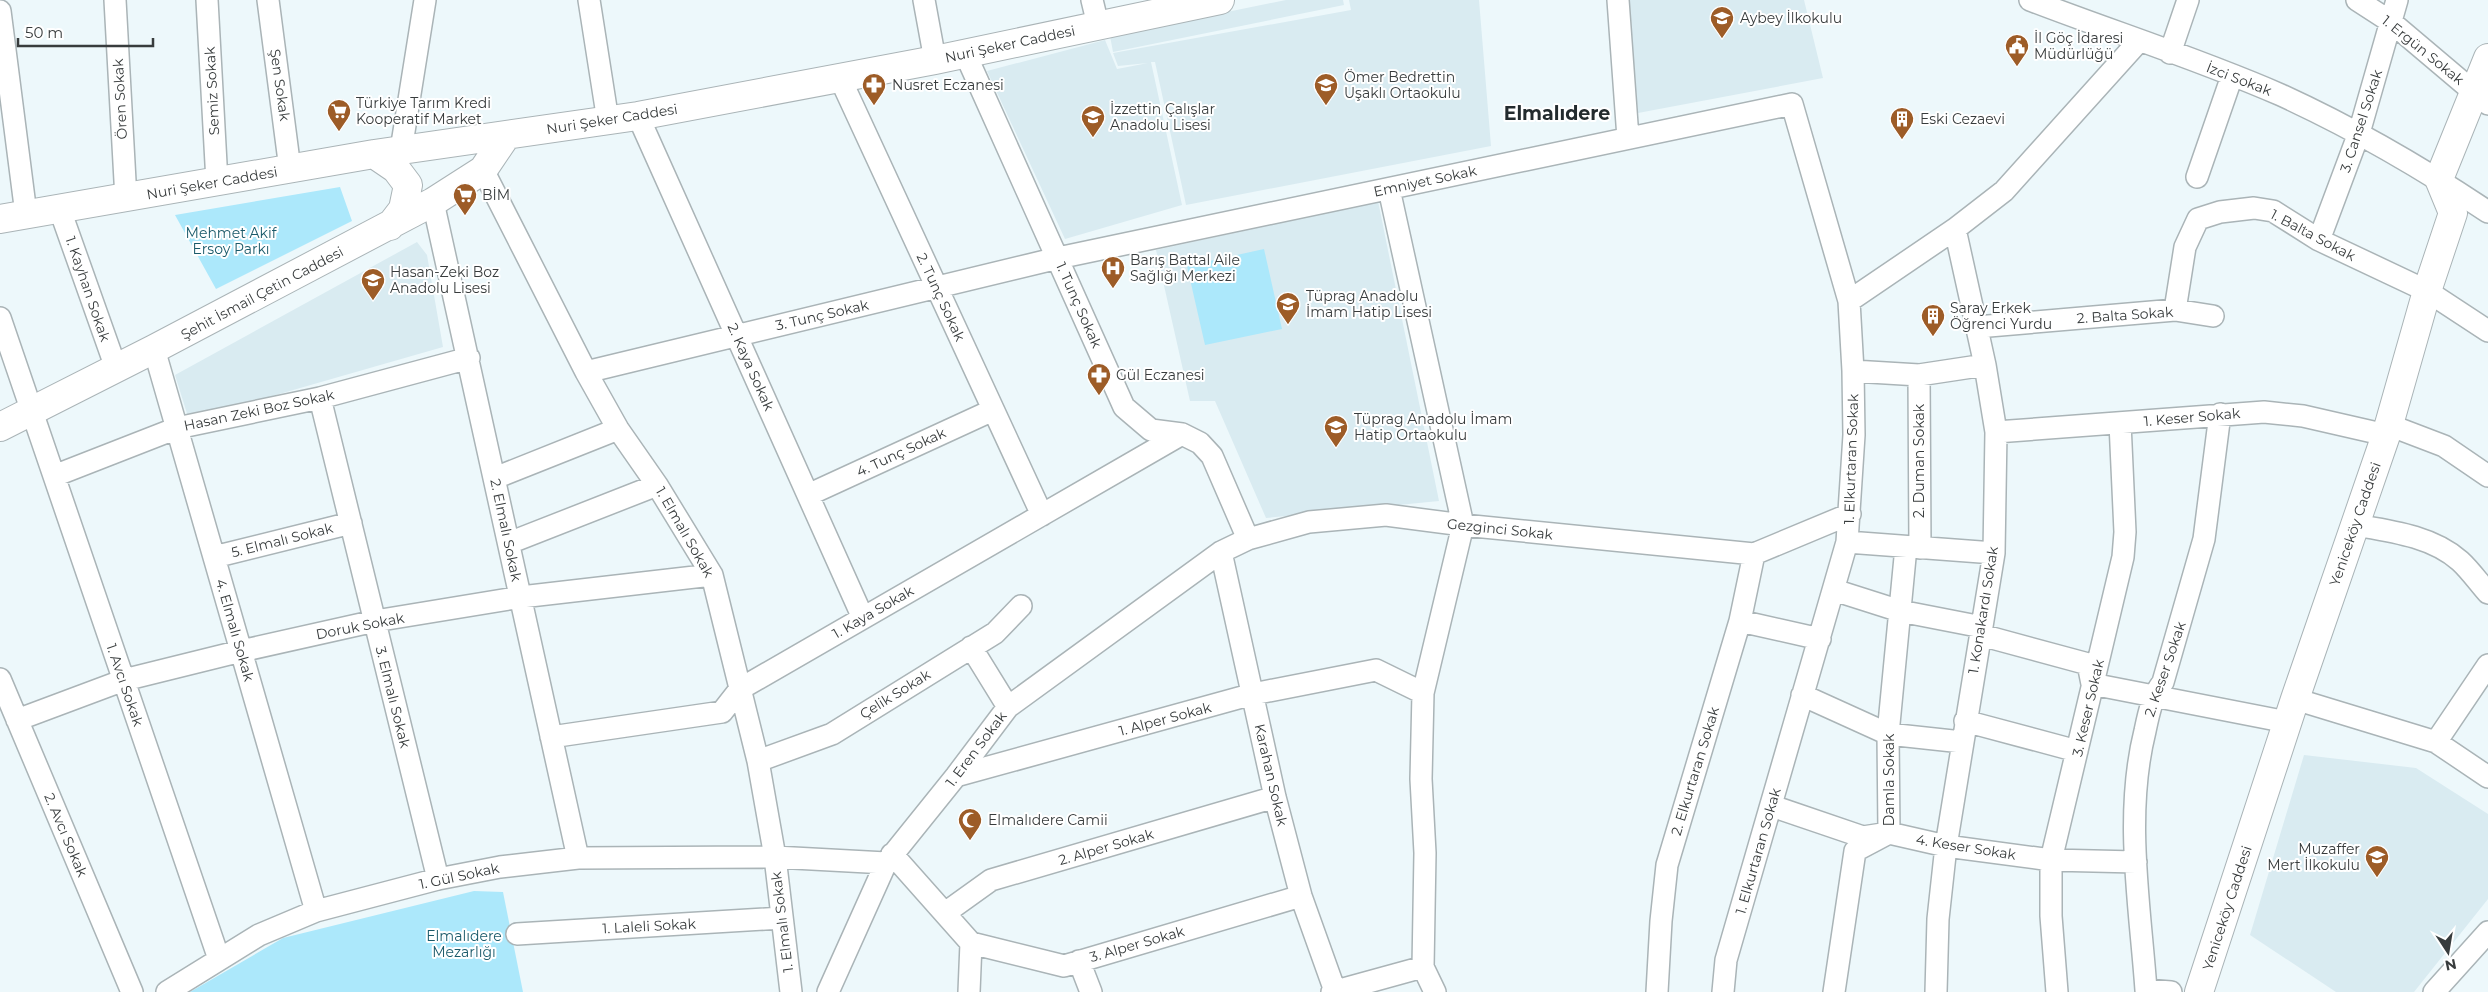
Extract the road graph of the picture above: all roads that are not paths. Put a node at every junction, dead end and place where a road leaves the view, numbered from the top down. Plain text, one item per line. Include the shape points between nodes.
1 (115, 0) edge
2 (207, 0) edge
3 (268, 0) edge
4 (425, 0) edge
5 (589, 0) edge
6 (924, 0) edge
7 (1220, 0) edge
8 (1618, 0) edge
9 (2030, 0) edge
10 (2188, 0) edge
11 (2357, 0) edge
12 (2397, 0) edge
13 (0, 11) edge
14 (1095, 13) edge
15 (2391, 22) junction
16 (2139, 41) junction
17 (965, 53) junction
18 (2170, 53) junction
19 (2488, 58) edge
20 (935, 60) junction
21 (2232, 76) junction
22 (840, 78) junction
23 (2481, 98) edge
24 (1792, 104) joint
25 (638, 116) junction
26 (608, 121) junction
27 (2359, 133) junction
28 (506, 136) junction
29 (1628, 138) junction
30 (401, 150) junction
31 (374, 154) junction
32 (290, 169) junction
33 (483, 170) junction
34 (2197, 177) dead end
35 (2439, 179) junction
36 (217, 182) junction
37 (1389, 189) junction
38 (126, 198) junction
39 (433, 202) junction
40 (60, 210) junction
41 (2488, 212) edge
42 (26, 214) junction
43 (0, 219) edge
44 (390, 226) junction
45 (1955, 229) junction
46 (2319, 240) junction
47 (1058, 258) junction
48 (937, 288) junction
49 (2426, 291) junction
50 (1849, 301) junction
51 (2175, 310) junction
52 (2213, 316) dead end
53 (0, 318) edge
54 (1977, 327) junction
55 (2488, 331) edge
56 (737, 336) junction
57 (154, 349) junction
58 (469, 358) junction
59 (1985, 365) junction
60 (116, 368) junction
61 (1853, 371) junction
62 (586, 372) junction
63 (1919, 375) junction
64 (320, 398) junction
65 (32, 410) junction
66 (993, 410) junction
67 (2220, 414) junction
68 (2120, 423) junction
69 (0, 427) edge
70 (176, 428) junction
71 (618, 429) junction
72 (2388, 430) junction
73 (1996, 432) junction
74 (1182, 434) junction
75 (54, 476) junction
76 (2488, 476) edge
77 (495, 478) junction
78 (657, 485) junction
79 (808, 495) junction
80 (1850, 514) junction
81 (1042, 515) junction
82 (351, 523) junction
83 (1463, 525) junction
84 (2355, 525) junction
85 (1248, 539) junction
86 (1847, 542) junction
87 (509, 543) junction
88 (1913, 548) junction
89 (1221, 552) junction
90 (1994, 553) junction
91 (1754, 554) junction
92 (214, 557) junction
93 (712, 575) junction
94 (2484, 579) edge
95 (1834, 590) junction
96 (521, 597) junction
97 (1021, 606) dead end
98 (1900, 611) junction
99 (863, 618) junction
100 (375, 621) junction
101 (1740, 621) junction
102 (1981, 636) junction
103 (1820, 639) junction
104 (971, 647) junction
105 (241, 650) junction
106 (2488, 665) edge
107 (0, 679) edge
108 (124, 680) junction
109 (2092, 684) junction
110 (740, 688) junction
111 (1422, 693) junction
112 (1254, 694) junction
113 (1802, 695) junction
114 (2153, 695) junction
115 (1008, 707) junction
116 (2291, 710) junction
117 (17, 720) junction
118 (1963, 732) junction
119 (1888, 734) junction
120 (551, 737) junction
121 (2436, 742) junction
122 (2077, 751) junction
123 (758, 762) junction
124 (956, 776) junction
125 (2488, 777) edge
126 (1275, 797) junction
127 (1772, 806) junction
128 (1889, 833) junction
129 (1946, 846) junction
130 (775, 857) junction
131 (578, 858) junction
132 (889, 858) junction
133 (2051, 860) junction
134 (2136, 862) junction
135 (438, 879) junction
136 (1302, 896) junction
137 (316, 911) junction
138 (945, 913) junction
139 (781, 918) junction
140 (2488, 932) edge
141 (517, 934) dead end
142 (971, 943) junction
143 (219, 960) junction
144 (1079, 961) junction
145 (1423, 967) junction
146 (2436, 991) edge
147 (132, 992) edge
148 (167, 992) edge
149 (791, 992) edge
150 (828, 992) edge
151 (969, 992) edge
152 (1091, 992) edge
153 (1335, 992) edge
154 (1435, 992) edge
155 (1658, 992) edge
156 (1723, 992) edge
157 (1834, 992) edge
158 (1936, 992) edge
159 (2058, 992) edge
160 (2171, 992) edge
161 (2199, 992) edge

1 - 38 street, Ören Sokak
2 - 36 street, Semiz Sokak
3 - 32 street, Şen Sokak
4 - 30 street
5 - 26 street
6 - 20 street
7 - 14 street, Nuri Şeker Caddesi
8 - 29 street
9 - 16 street, İzci Sokak
10 - 18 street
11 - 15 street, 1. Ergün Sokak
12 - 15 street, 3. Cansel Sokak
13 - 42 street
14 - 17 street, Nuri Şeker Caddesi
15 - 23 street, 1. Ergün Sokak
15 - 27 street, 3. Cansel Sokak
16 - 18 street, İzci Sokak
16 - 45 street via 2004,192
17 - 20 street, Nuri Şeker Caddesi
17 - 47 street, 1. Tunç Sokak
18 - 21 street, İzci Sokak
19 - 23 street
20 - 22 street, Nuri Şeker Caddesi
21 - 27 street, İzci Sokak
21 - 34 street
22 - 25 street, Nuri Şeker Caddesi
22 - 48 street, 2. Tunç Sokak
23 - 35 street
24 - 29 street, Emniyet Sokak
24 - 50 street, 1. Elkurtaran Sokak
25 - 26 street, Nuri Şeker Caddesi
25 - 56 street, 2. Kaya Sokak
26 - 28 street, Nuri Şeker Caddesi
27 - 35 street, İzci Sokak
27 - 46 street, 3. Cansel Sokak
28 - 30 street, Nuri Şeker Caddesi
28 - 33 street, Şehit İsmail Çetin Caddesi
29 - 37 street, Emniyet Sokak
30 - 31 street, Nuri Şeker Caddesi
31 - 32 street, Nuri Şeker Caddesi
31 - 44 street via 396,169 408,185 403,209
32 - 36 street, Nuri Şeker Caddesi
33 - 39 street, Şehit İsmail Çetin Caddesi
33 - 62 street, 1. Elmalı Sokak
35 - 41 street, İzci Sokak
35 - 49 street, Yeniceköy Caddesi via 2453,213
36 - 38 street, Nuri Şeker Caddesi
37 - 47 street, Emniyet Sokak
37 - 83 street
38 - 40 street, Nuri Şeker Caddesi
39 - 44 street, Şehit İsmail Çetin Caddesi
39 - 58 street, 2. Elmalı Sokak
40 - 42 street, Nuri Şeker Caddesi
40 - 60 street, 1. Kayhan Sokak
42 - 43 street, Nuri Şeker Caddesi
44 - 57 street, Şehit İsmail Çetin Caddesi
45 - 50 street
45 - 54 street, 1. Konakardı Sokak
46 - 49 street, 1. Balta Sokak
46 - 51 street, 1. Balta Sokak via 2273,211 2254,208 2220,212 2198,219 2185,247
47 - 48 street, 3. Tunç Sokak
47 - 74 street, 1. Tunç Sokak via 1124,407 1150,430
48 - 56 street, 3. Tunç Sokak
48 - 66 street, 2. Tunç Sokak
49 - 55 street, 1. Balta Sokak
49 - 72 street, Yeniceköy Caddesi
50 - 61 street, 1. Elkurtaran Sokak
51 - 52 street, 2. Balta Sokak
51 - 54 street, 2. Balta Sokak
53 - 65 street, 1. Avcı Sokak
54 - 59 street, 1. Konakardı Sokak
56 - 62 street, 3. Tunç Sokak
56 - 79 street, 2. Kaya Sokak
57 - 60 street, Şehit İsmail Çetin Caddesi
57 - 70 street, 4. Elmalı Sokak
58 - 64 street, Hasan Zeki Boz Sokak
58 - 77 street, 2. Elmalı Sokak
59 - 63 street
59 - 73 street, 1. Konakardı Sokak
60 - 65 street, Şehit İsmail Çetin Caddesi
61 - 63 street
61 - 80 street, 1. Elkurtaran Sokak
62 - 71 street, 1. Elmalı Sokak
63 - 88 street, 2. Duman Sokak
64 - 70 street, Hasan Zeki Boz Sokak
64 - 82 street, 3. Elmalı Sokak
65 - 69 street, Şehit İsmail Çetin Caddesi
65 - 75 street, 1. Avcı Sokak
66 - 79 street, 4. Tunç Sokak
66 - 81 street, 2. Tunç Sokak
67 - 68 street, 1. Keser Sokak
67 - 72 street, 1. Keser Sokak via 2264,412
67 - 114 street, 2. Keser Sokak via 2204,539 2164,682
68 - 73 street, 1. Keser Sokak
68 - 109 street, 3. Keser Sokak via 2125,532 2123,557
70 - 75 street, Hasan Zeki Boz Sokak
70 - 92 street, 4. Elmalı Sokak
71 - 77 street
71 - 78 street, 1. Elmalı Sokak
72 - 76 street, 1. Keser Sokak via 2444,446
72 - 84 street, Yeniceköy Caddesi
73 - 90 street, 1. Konakardı Sokak
74 - 81 street, 1. Kaya Sokak
74 - 85 street, 1. Tunç Sokak via 1200,443 1212,456
75 - 108 street, 1. Avcı Sokak
77 - 87 street, 2. Elmalı Sokak
78 - 87 street
78 - 93 street, 1. Elmalı Sokak
79 - 99 street, 2. Kaya Sokak
80 - 86 street, 1. Elkurtaran Sokak
80 - 91 street
81 - 99 street, 1. Kaya Sokak
82 - 92 street, 5. Elmalı Sokak
82 - 100 street, 3. Elmalı Sokak
83 - 85 street, Gezginci Sokak via 1386,515 1309,522
83 - 91 street, Gezginci Sokak
83 - 111 street
84 - 94 street via 2415,537 2460,560
84 - 116 street, Yeniceköy Caddesi
85 - 89 street, 1. Eren Sokak
86 - 88 street
86 - 95 street, 1. Elkurtaran Sokak
87 - 96 street, 2. Elmalı Sokak
88 - 90 street
88 - 98 street, Damla Sokak
89 - 112 street, Karahan Sokak
89 - 115 street, 1. Eren Sokak
90 - 102 street, 1. Konakardı Sokak
91 - 101 street, 2. Elkurtaran Sokak
92 - 105 street, 4. Elmalı Sokak
93 - 96 street, Doruk Sokak
93 - 110 street, 1. Elmalı Sokak
95 - 98 street
95 - 103 street, 1. Elkurtaran Sokak
96 - 100 street, Doruk Sokak
96 - 120 street, 2. Elmalı Sokak
97 - 104 street, Çelik Sokak via 995,633
98 - 102 street via 1976,626
98 - 119 street, Damla Sokak
99 - 110 street, 1. Kaya Sokak
100 - 105 street, Doruk Sokak
100 - 135 street, 3. Elmalı Sokak
101 - 103 street
101 - 155 street, 2. Elkurtaran Sokak via 1667,865
102 - 109 street via 2088,664
102 - 118 street, 1. Konakardı Sokak
103 - 113 street, 1. Elkurtaran Sokak
104 - 115 street
104 - 123 street, Çelik Sokak via 832,734
105 - 108 street, Doruk Sokak
105 - 137 street, 4. Elmalı Sokak
106 - 121 street
107 - 117 street, 2. Avcı Sokak
108 - 117 street, Doruk Sokak
108 - 143 street, 1. Avcı Sokak
109 - 114 street
109 - 122 street, 3. Keser Sokak
110 - 120 street, 1. Kaya Sokak via 722,712
110 - 123 street, 1. Elmalı Sokak
111 - 112 street, 1. Alper Sokak via 1376,670
111 - 145 street
112 - 124 street, 1. Alper Sokak
112 - 126 street, Karahan Sokak
113 - 119 street
113 - 127 street, 1. Elkurtaran Sokak
114 - 116 street
114 - 134 street, 2. Keser Sokak via 2133,799
115 - 124 street, 1. Eren Sokak
116 - 121 street
116 - 161 street, Yeniceköy Caddesi
117 - 147 street, 2. Avcı Sokak
118 - 119 street
118 - 122 street
118 - 129 street, 1. Konakardı Sokak
119 - 128 street, Damla Sokak
120 - 131 street, 2. Elmalı Sokak
121 - 125 street
122 - 133 street, 3. Keser Sokak
123 - 130 street, 1. Elmalı Sokak
124 - 132 street, 1. Eren Sokak
126 - 136 street, Karahan Sokak
126 - 138 street, 2. Alper Sokak via 991,880
127 - 128 street, 4. Keser Sokak via 1863,837
127 - 156 street, 1. Elkurtaran Sokak via 1726,960
128 - 129 street, 4. Keser Sokak
128 - 157 street, Damla Sokak via 1855,851
129 - 133 street, 4. Keser Sokak
129 - 158 street, 1. Konakardı Sokak via 1938,919
130 - 131 street, 1. Gül Sokak
130 - 132 street, 1. Gül Sokak
130 - 139 street, 1. Elmalı Sokak
131 - 135 street, 1. Gül Sokak via 500,867
132 - 138 street
132 - 150 street, 1. Eren Sokak
133 - 134 street, 4. Keser Sokak
133 - 159 street, 3. Keser Sokak via 2051,916
134 - 160 street, 2. Keser Sokak via 2146,990
135 - 137 street, 1. Gül Sokak
136 - 144 street, 3. Alper Sokak
136 - 153 street, Karahan Sokak
137 - 143 street, 1. Gül Sokak via 259,935
138 - 142 street
139 - 141 street, 1. Laleli Sokak
139 - 149 street, 1. Elmalı Sokak
140 - 146 street
142 - 144 street, 3. Alper Sokak via 1064,966
142 - 151 street
143 - 148 street, 1. Gül Sokak
144 - 152 street
145 - 153 street
145 - 154 street

